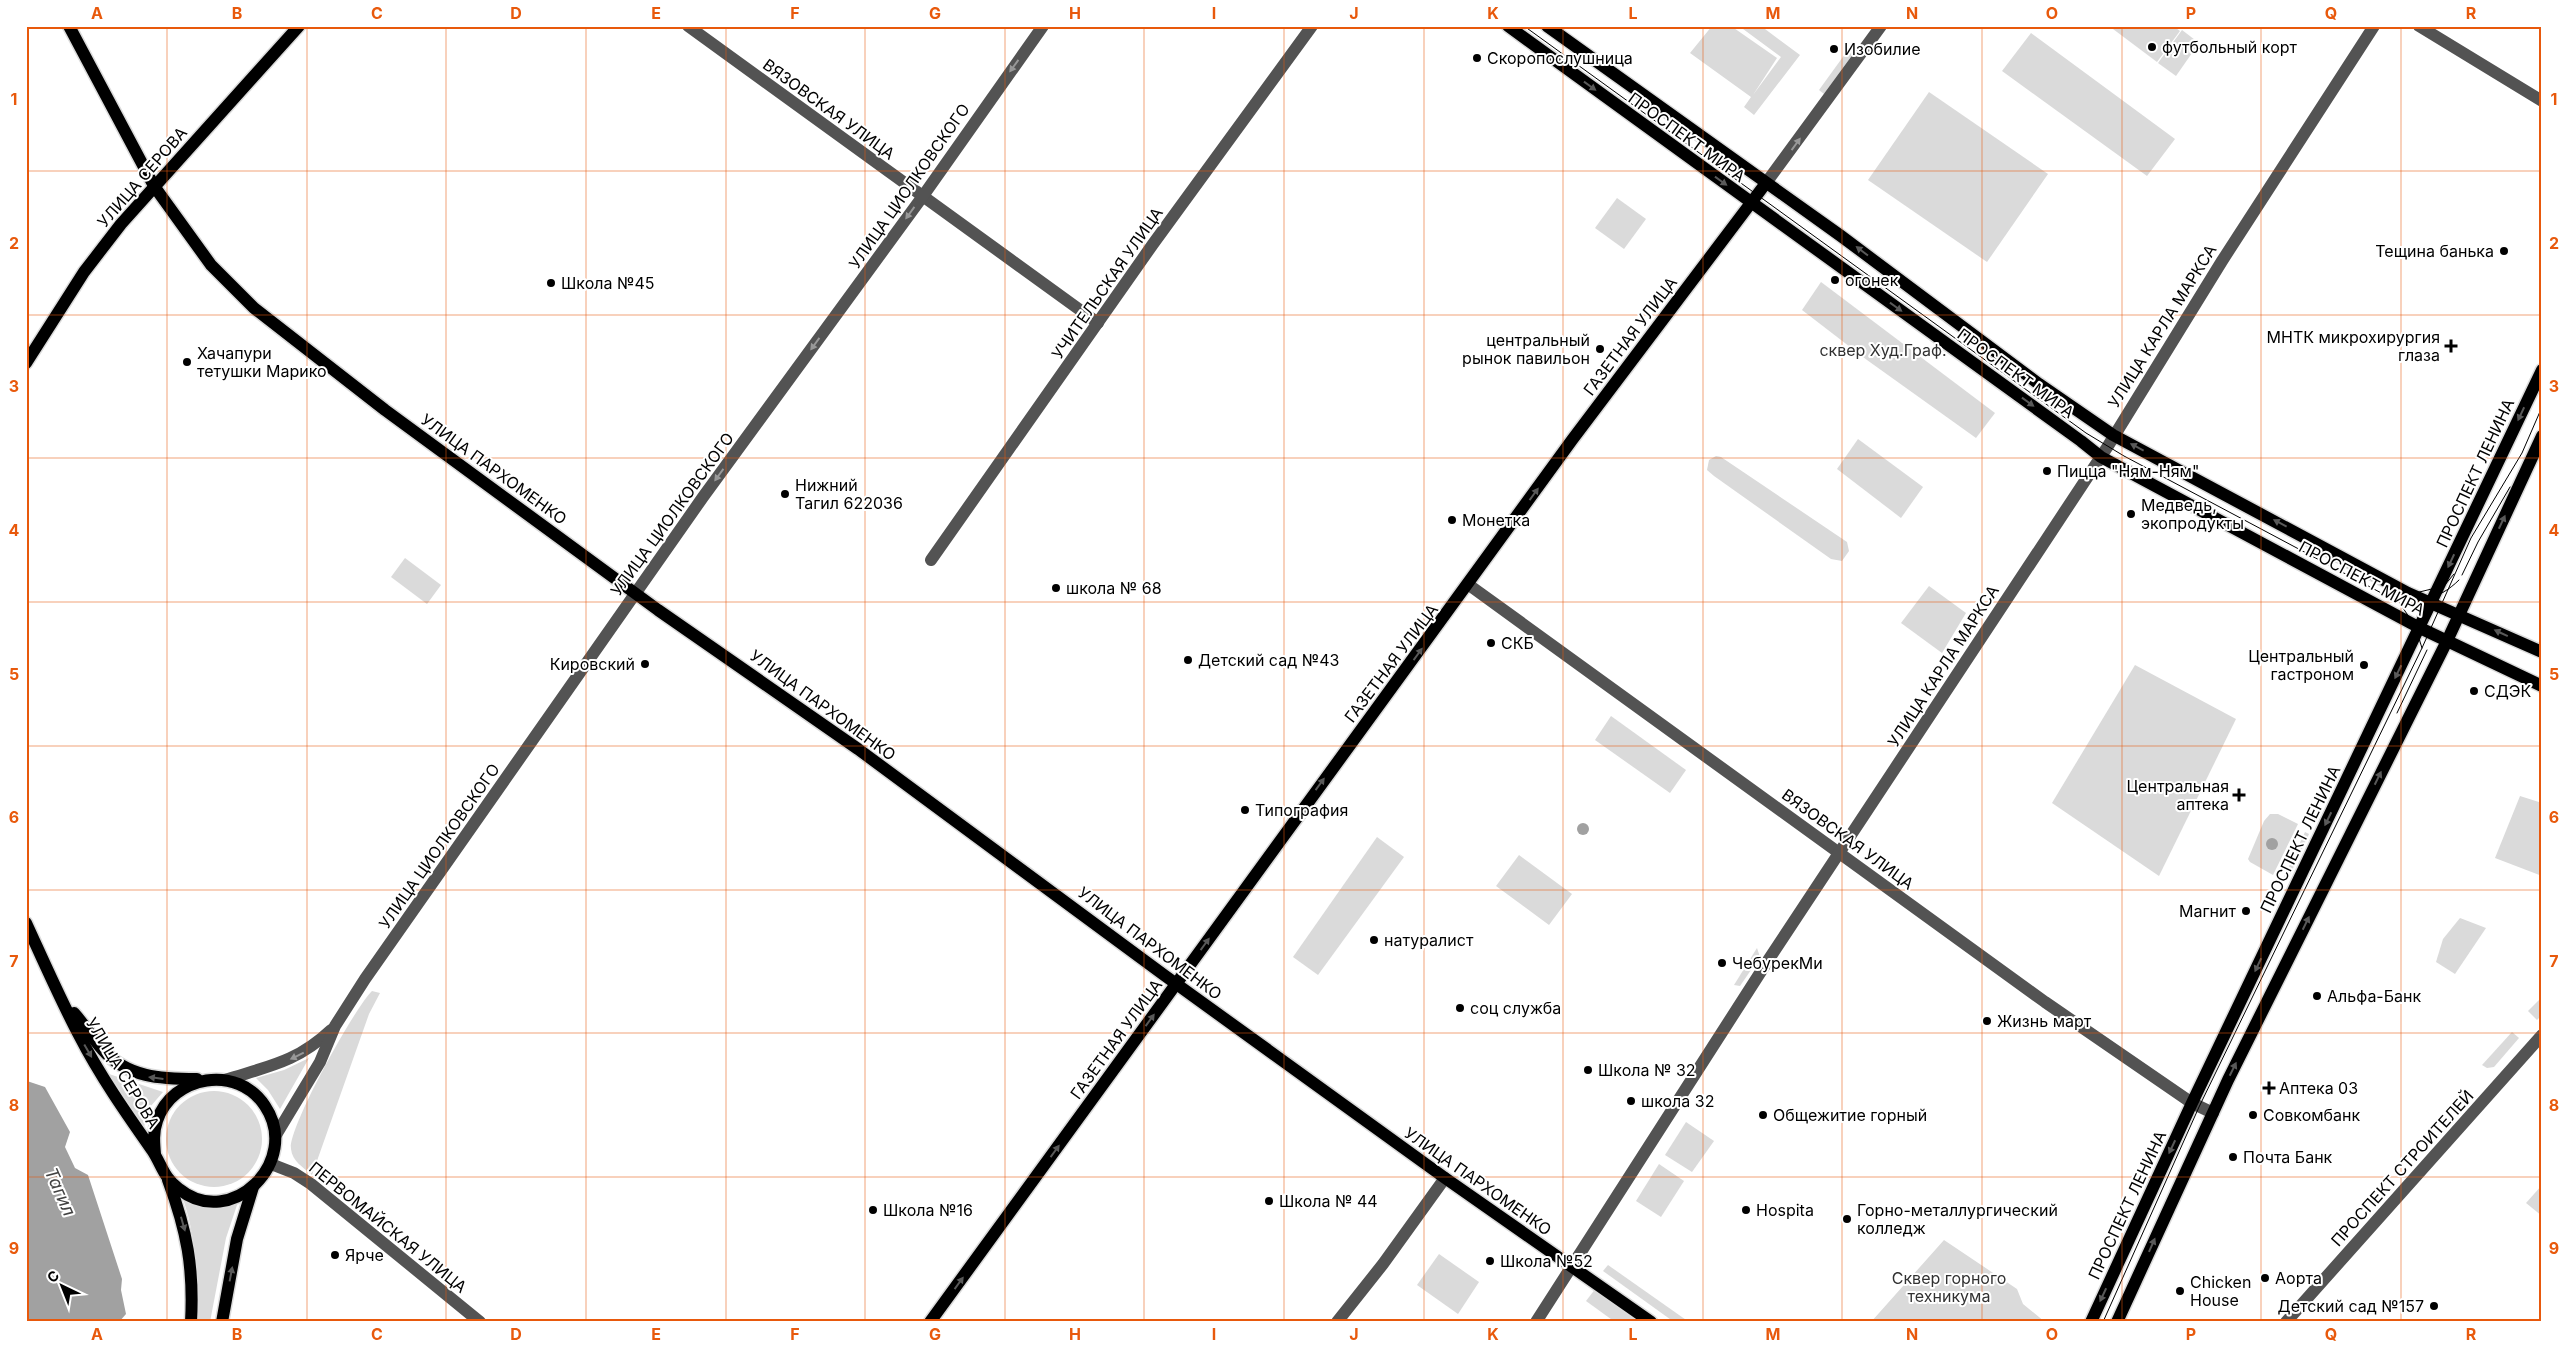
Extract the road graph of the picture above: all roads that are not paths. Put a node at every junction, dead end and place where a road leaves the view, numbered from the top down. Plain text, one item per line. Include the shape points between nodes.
1 (70, 26) edge
2 (300, 26) edge
3 (688, 26) edge
4 (1043, 26) edge
5 (1312, 26) edge
6 (1508, 26) edge
7 (1548, 26) edge
8 (1881, 26) edge
9 (2374, 26) edge
10 (2419, 26) edge
11 (2542, 101) edge
12 (1766, 182) junction
13 (154, 186) junction
14 (923, 196) junction
15 (1751, 203) junction
16 (1098, 322) junction
17 (26, 363) edge
18 (2542, 370) edge
19 (2113, 435) junction
20 (2542, 436) edge
21 (2101, 457) junction
22 (931, 560) dead end
23 (1469, 585) junction
24 (636, 592) junction
25 (2431, 603) junction
26 (2460, 614) junction
27 (2420, 628) junction
28 (2447, 641) junction
29 (2542, 652) edge
30 (2542, 686) edge
31 (1839, 853) junction
32 (26, 922) edge
33 (1176, 984) junction
34 (67, 1007) junction
35 (335, 1026) junction
36 (2542, 1035) edge
37 (205, 1080) junction
38 (225, 1080) junction
39 (2192, 1103) junction
40 (2213, 1113) junction
41 (276, 1135) junction
42 (155, 1154) junction
43 (271, 1164) junction
44 (167, 1178) junction
45 (1445, 1178) junction
46 (253, 1187) junction
47 (1571, 1266) junction
48 (191, 1322) edge
49 (222, 1322) edge
50 (480, 1322) edge
51 (930, 1322) edge
52 (1337, 1322) edge
53 (1536, 1322) edge
54 (1651, 1322) edge
55 (2091, 1322) edge
56 (2117, 1322) edge
57 (2286, 1322) edge

1 - 13 main road, УЛИЦА ПАРХОМЕНКО
2 - 13 main road, УЛИЦА СЕРОВА
3 - 14 street, ВЯЗОВСКАЯ УЛИЦА
4 -> 14 street, УЛИЦА ЦИОЛКОВСКОГО
5 - 16 street, УЧИТЕЛЬСКАЯ УЛИЦА
6 -> 15 main road, ПРОСПЕКТ МИРА
7 - 12 main road, ПРОСПЕКТ МИРА
12 -> 8 street, ГАЗЕТНАЯ УЛИЦА
9 - 19 street, УЛИЦА КАРЛА МАРКСА
10 - 11 street
12 - 15 main road, ГАЗЕТНАЯ УЛИЦА
19 -> 12 main road, ПРОСПЕКТ МИРА
13 - 17 main road, УЛИЦА СЕРОВА via 84,272
13 - 24 main road, УЛИЦА ПАРХОМЕНКО via 211,265 254,308 398,420
14 - 16 street, ВЯЗОВСКАЯ УЛИЦА
14 -> 24 street, УЛИЦА ЦИОЛКОВСКОГО
15 -> 21 main road, ПРОСПЕКТ МИРА
23 -> 15 main road, ГАЗЕТНАЯ УЛИЦА via 1572,440
16 - 22 street, УЧИТЕЛЬСКАЯ УЛИЦА
18 -> 25 main road, ПРОСПЕКТ ЛЕНИНА
19 - 21 street, УЛИЦА КАРЛА МАРКСА
25 -> 19 main road, ПРОСПЕКТ МИРА
26 -> 20 main road
21 - 27 main road, ПРОСПЕКТ МИРА
21 - 31 street, УЛИЦА КАРЛА МАРКСА
23 - 31 street, ВЯЗОВСКАЯ УЛИЦА
33 -> 23 main road, ГАЗЕТНАЯ УЛИЦА
24 - 33 main road, УЛИЦА ПАРХОМЕНКО via 866,755
24 - 35 street, УЛИЦА ЦИОЛКОВСКОГО
25 - 26 main road, ПРОСПЕКТ МИРА
25 - 27 main road, ПРОСПЕКТ ЛЕНИНА
26 - 28 main road
29 -> 26 main road, ПРОСПЕКТ МИРА
27 - 28 main road, ПРОСПЕКТ МИРА
27 -> 39 main road, ПРОСПЕКТ ЛЕНИНА
28 - 30 main road, ПРОСПЕКТ МИРА
40 -> 28 main road
31 - 39 street, ВЯЗОВСКАЯ УЛИЦА via 2045,1002
31 - 47 street, УЛИЦА КАРЛА МАРКСА
32 - 34 main road, УЛИЦА СЕРОВА
33 - 45 main road, УЛИЦА ПАРХОМЕНКО
51 -> 33 main road, ГАЗЕТНАЯ УЛИЦА
37 -> 34 main road, УЛИЦА СЕРОВА via 161,1079 128,1069 102,1049
34 -> 42 main road, УЛИЦА СЕРОВА via 99,1071
35 -> 38 street, УЛИЦА ЦИОЛКОВСКОГО via 313,1047 295,1058
35 - 41 street, УЛИЦА ЦИОЛКОВСКОГО via 320,1062
36 - 57 street, ПРОСПЕКТ СТРОИТЕЛЕЙ
37 - 38 main road
37 - 42 main road via 189,1084 164,1106 156,1121
38 - 41 main road via 241,1085 260,1099 272,1119
39 - 40 street, ВЯЗОВСКАЯ УЛИЦА
39 -> 55 main road, ПРОСПЕКТ ЛЕНИНА
56 -> 40 main road
41 - 43 main road
42 - 44 main road
43 - 46 main road
43 - 50 street, ПЕРВОМАЙСКАЯ УЛИЦА via 311,1184
44 - 46 main road via 181,1191 198,1199 218,1201 236,1197
44 -> 48 main road via 190,1256
45 - 47 main road, УЛИЦА ПАРХОМЕНКО
45 - 52 street
49 -> 46 main road via 237,1239
47 - 53 street, УЛИЦА КАРЛА МАРКСА
47 - 54 main road, УЛИЦА ПАРХОМЕНКО

